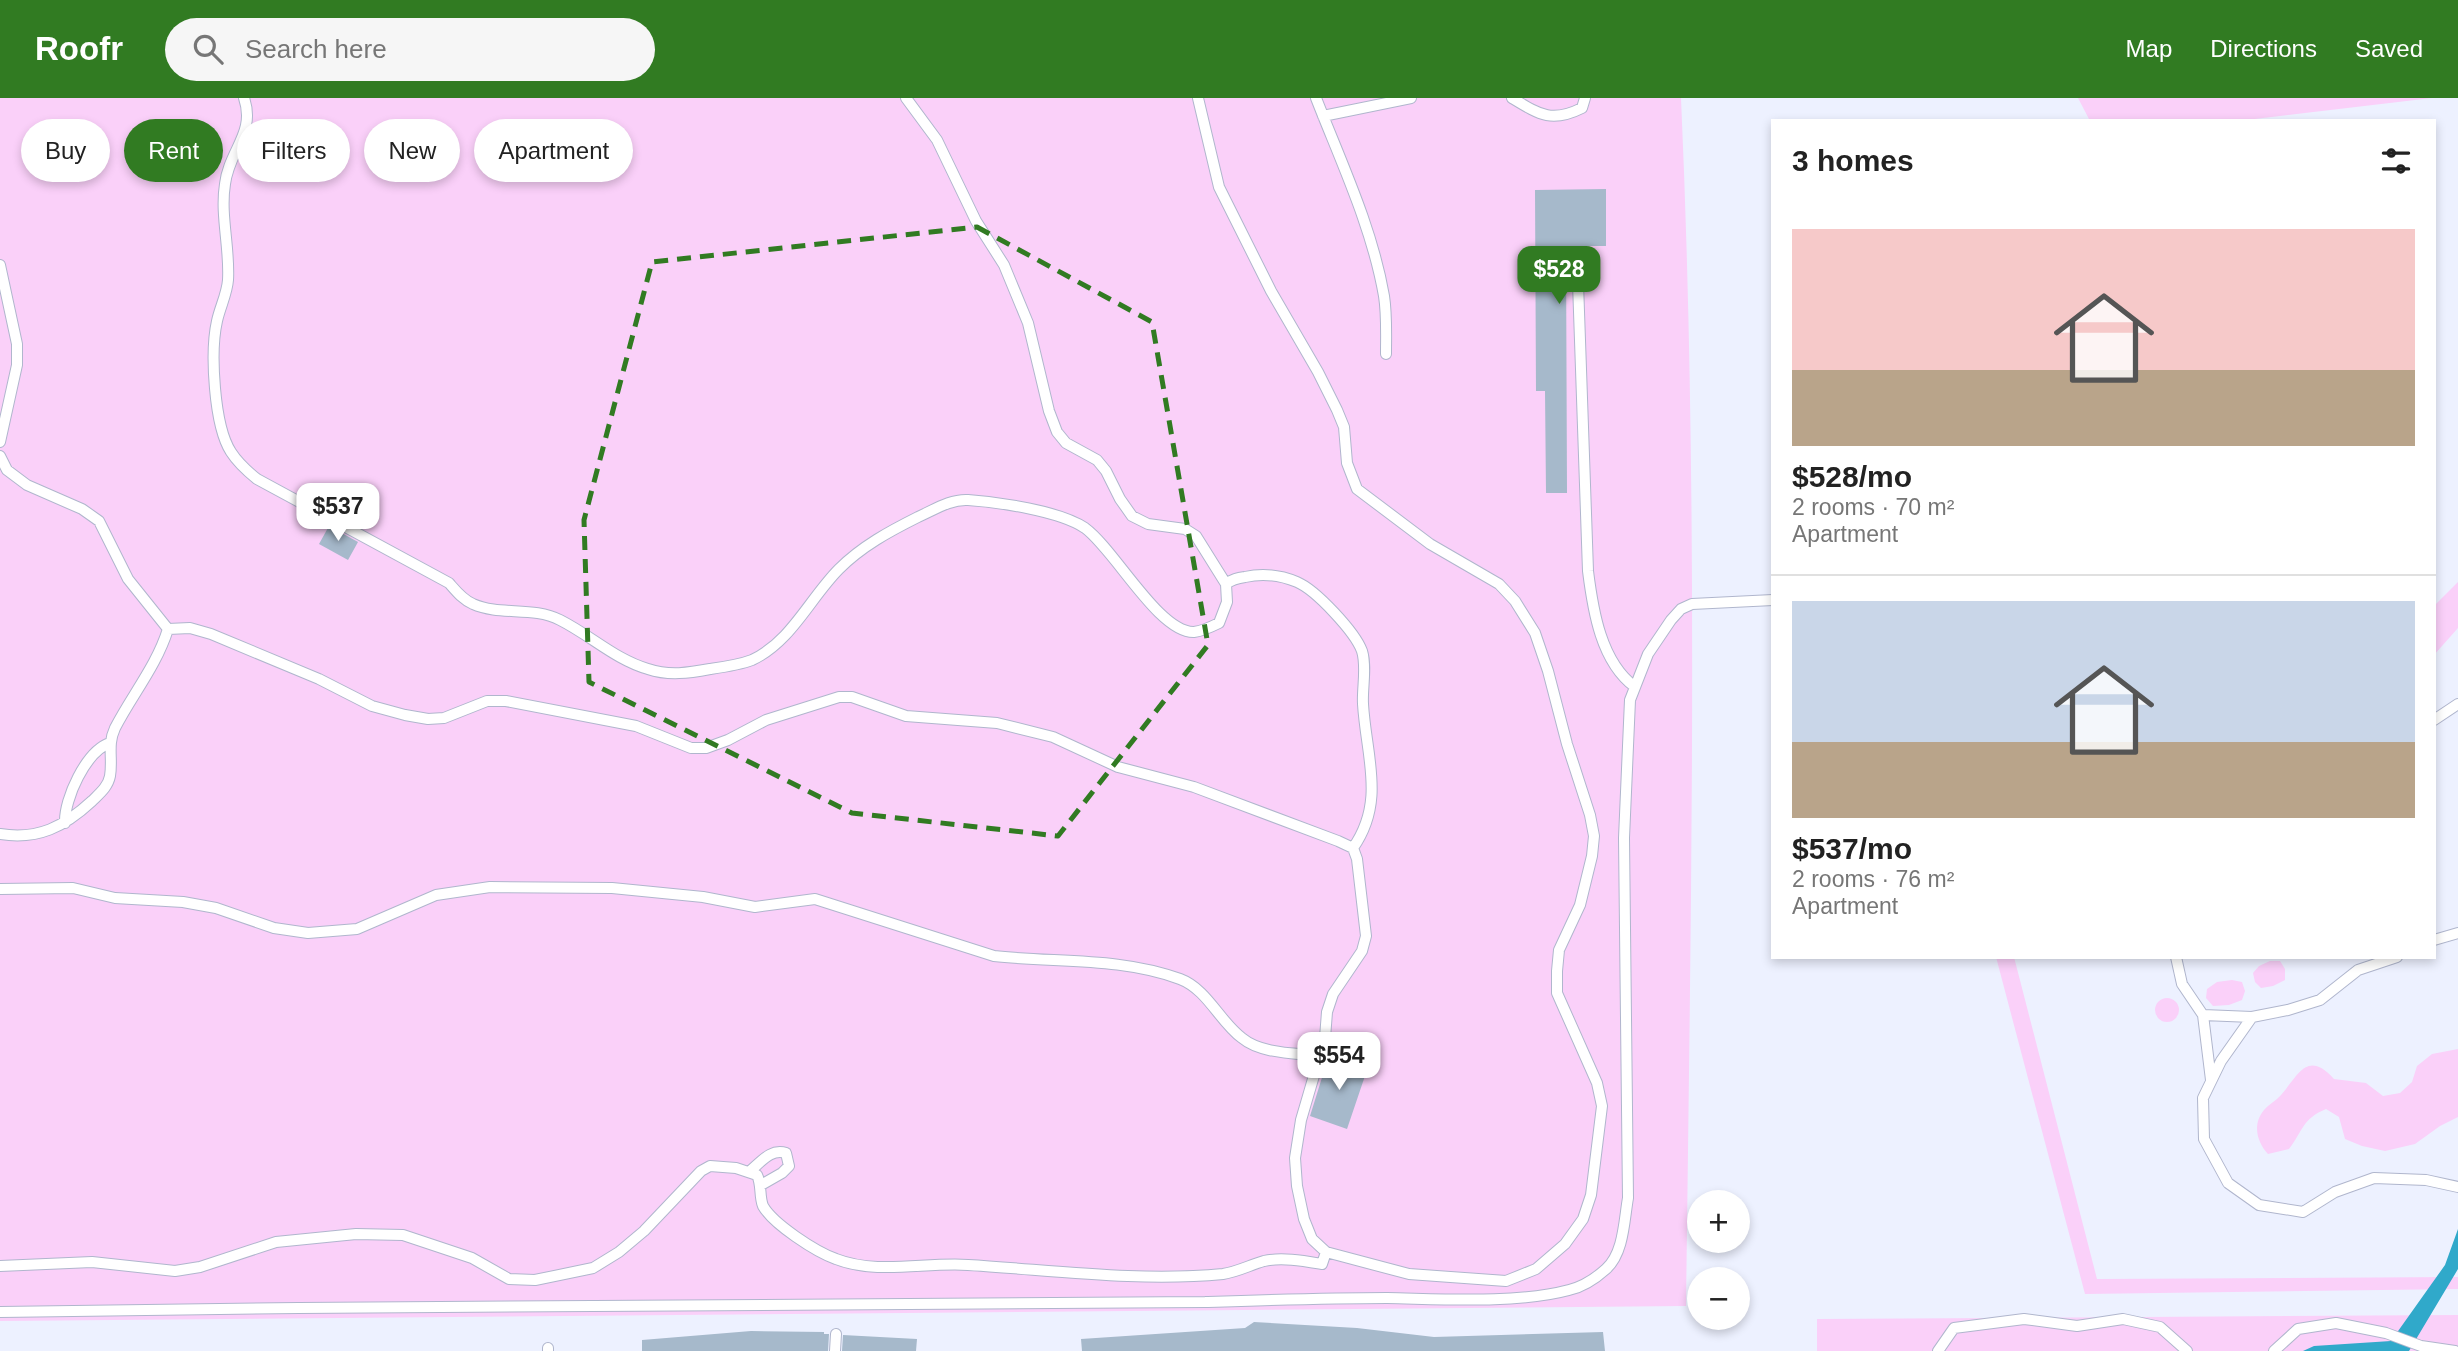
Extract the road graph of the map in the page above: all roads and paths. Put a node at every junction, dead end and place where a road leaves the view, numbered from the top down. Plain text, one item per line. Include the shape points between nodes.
1 (244, 98) edge
2 (906, 98) edge
3 (1198, 98) edge
4 (1316, 98) edge
5 (1410, 98) edge
6 (1512, 98) edge
7 (1585, 98) edge
8 (1323, 116) junction
9 (1577, 254) dead end
10 (0, 265) edge
11 (1386, 354) dead end
12 (0, 442) edge
13 (0, 456) edge
14 (1226, 584) junction
15 (1770, 601) edge
16 (168, 629) junction
17 (1635, 687) junction
18 (2458, 704) edge
19 (2436, 719) edge
20 (110, 743) junction
21 (65, 823) junction
22 (0, 834) edge
23 (1353, 848) junction
24 (0, 889) edge
25 (2458, 933) edge
26 (2436, 939) edge
27 (2176, 959) edge
28 (2391, 959) edge
29 (2203, 1015) junction
30 (2252, 1017) junction
31 (1320, 1056) junction
32 (2211, 1081) junction
33 (750, 1172) junction
34 (761, 1185) junction
35 (2458, 1187) edge
36 (1326, 1252) junction
37 (0, 1266) edge
38 (0, 1312) edge
39 (835, 1334) dead end
40 (835, 1351) edge
41 (1938, 1351) edge
42 (2187, 1351) edge
43 (2274, 1351) edge
44 (2455, 1351) edge

1 - 14 lane via 248,118 230,162 223,199 228,278 217,321 215,357 217,404 229,450 257,479 449,583 472,604 558,619 650,670 687,674 729,666 751,660 777,644 860,550 947,503 964,499 1001,503 1084,527 1113,555 1145,599 1181,630 1192,632 1219,623 1227,602
2 - 14 lane via 937,140 976,221 1004,265 1028,323 1057,432 1066,443 1097,460 1132,516 1196,536
3 - 36 lane via 1219,187 1338,410 1357,489 1430,544 1499,584 1515,601 1544,658 1594,836 1580,905 1559,950 1556,971 1557,993 1597,1083 1602,1106 1591,1195 1583,1219 1565,1244 1536,1269 1506,1282 1409,1274
4 - 8 lane
5 - 8 lane
6 - 7 lane via 1536,113 1553,117 1565,117 1583,107
8 - 11 lane via 1370,238 1384,295
9 - 17 lane via 1592,605 1615,668
10 - 12 lane via 14,321 17,365
13 - 16 lane via 7,470 27,485 100,521 128,579
14 - 23 lane via 1259,574 1300,583 1342,620 1362,652 1374,791 1365,826
15 - 17 lane via 1692,604 1681,609 1648,654
16 - 20 lane
16 - 23 lane via 190,628 211,634 372,706 428,719 444,718 487,701 506,701 636,726 691,748 706,748 766,720 839,696 906,716 997,723 1053,737 1118,766 1194,787
17 - 38 lane via 1630,700 1624,838 1628,1198 1617,1252 1608,1267 1571,1290 1525,1297 1443,1299
18 - 19 lane
20 - 21 lane via 102,745 86,764 67,802
20 - 21 lane via 106,788
21 - 22 lane via 33,834
23 - 31 lane via 1362,882 1366,936 1362,951 1333,993
24 - 31 lane via 73,888 114,898 183,902 308,933 357,929 436,895 490,887 612,888 755,907 815,899 994,956 1093,961 1180,979 1193,985 1243,1040 1277,1051
25 - 26 lane
27 - 29 lane via 2182,985
28 - 30 lane via 2358,971 2320,1000
29 - 30 lane
29 - 32 lane
30 - 32 lane
31 - 36 lane via 1295,1158 1304,1219 1312,1239
32 - 35 lane via 2203,1098 2204,1139 2228,1183 2259,1206 2303,1212 2335,1192 2374,1178 2427,1180
33 - 34 lane
33 - 34 lane via 771,1153 786,1153 789,1166
33 - 37 lane via 710,1166 619,1252 593,1268 535,1280 509,1279 472,1258 403,1235 356,1234 276,1242 175,1270 92,1262
34 - 36 lane via 767,1212 821,1252 856,1264 966,1264 1106,1275 1197,1275 1225,1274 1267,1261 1322,1264
39 - 40 lane
41 - 42 lane via 1954,1328 2024,1318 2077,1326 2123,1320 2161,1327
43 - 44 lane via 2298,1329 2336,1322

